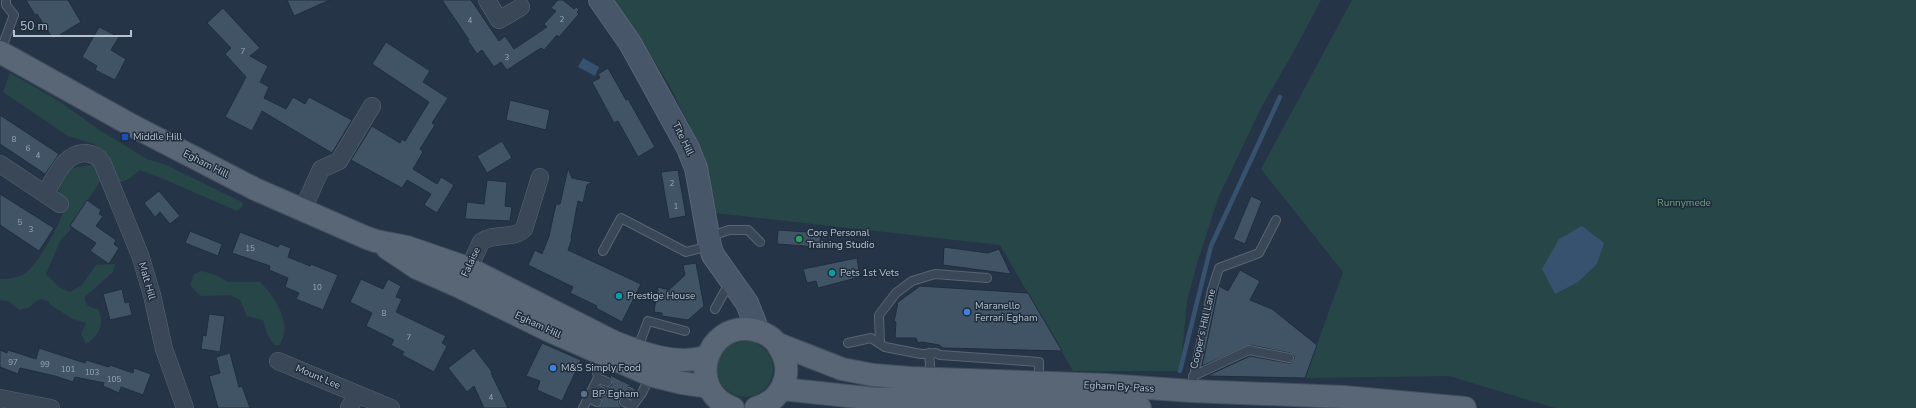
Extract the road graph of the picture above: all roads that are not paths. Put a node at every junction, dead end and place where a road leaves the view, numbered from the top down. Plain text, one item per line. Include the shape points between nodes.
1 (6, 0) edge
2 (487, 0) edge
3 (600, 0) edge
4 (521, 7) dead end
5 (1, 52) edge
6 (372, 106) dead end
7 (0, 164) edge
8 (540, 177) dead end
9 (45, 194) junction
10 (60, 204) dead end
11 (302, 209) junction
12 (1276, 220) dead end
13 (709, 241) junction
14 (760, 242) dead end
15 (603, 251) dead end
16 (464, 278) junction
17 (987, 278) dead end
18 (736, 288) junction
19 (716, 309) dead end
20 (685, 331) dead end
21 (734, 331) junction
22 (758, 331) junction
23 (848, 343) dead end
24 (880, 343) junction
25 (778, 344) junction
26 (636, 350) junction
27 (599, 352) junction
28 (929, 353) junction
29 (707, 356) junction
30 (1289, 358) dead end
31 (278, 361) dead end
32 (650, 375) junction
33 (598, 378) junction
34 (931, 379) junction
35 (607, 382) dead end
36 (1039, 383) junction
37 (1192, 383) junction
38 (594, 387) junction
39 (602, 392) dead end
40 (629, 392) dead end
41 (0, 398) edge
42 (588, 398) junction
43 (353, 401) edge
44 (597, 402) dead end
45 (624, 402) dead end
46 (770, 402) edge
47 (721, 403) edge
48 (634, 405) edge
49 (51, 408) edge
50 (185, 408) edge
51 (392, 408) edge
52 (583, 408) edge
53 (1140, 408) edge
54 (1465, 408) edge

1 - 5 lane via 14,15
2 - 4 street via 502,24
3 - 13 street, Tite Hill via 630,43 688,148 696,168
5 - 11 main road, Egham Hill via 133,126 256,189
6 - 11 street via 339,161 321,169
7 - 9 street
8 - 16 street, Falaise via 524,229 516,234 496,236 481,242
9 - 10 street
9 - 50 street, Malt Hill via 69,158 77,153 91,154 99,158 140,256 164,349
11 - 16 main road, Egham Hill via 376,241 417,268
12 - 37 lane, Cooper's Hill Lane via 1259,253 1219,268
13 - 14 lane via 729,230 748,230
13 - 15 lane via 686,252 621,218
13 - 18 street, Tite Hill via 714,254
16 - 26 main road, Egham Hill
16 - 27 main road, Egham Hill via 550,331
17 - 24 lane via 935,274 912,281 896,293 879,315
18 - 19 lane via 726,289
18 - 21 street via 738,309
18 - 22 street, Tite Hill via 747,303
20 - 26 lane via 648,321
21 - 22 main road
21 - 29 main road via 718,340
22 - 25 main road, Egham By-Pass
23 - 24 lane via 871,338
24 - 28 lane via 896,350
25 - 34 main road, Egham By-Pass via 842,370
25 - 46 main road via 786,364 785,381
26 - 29 main road, Egham Hill via 672,358 699,359
27 - 32 main road, Egham Hill
27 - 33 lane via 595,361
28 - 34 lane
28 - 36 lane via 1039,362
29 - 47 main road via 705,370
30 - 37 lane via 1249,350
31 - 43 street, Mount Lee
32 - 47 main road, Egham Hill via 682,383
32 - 48 lane
33 - 35 lane
33 - 38 lane
34 - 36 main road, Egham By-Pass
36 - 37 main road, Egham By-Pass
37 - 54 main road, Egham By-Pass
38 - 39 lane
38 - 42 lane
40 - 48 lane
41 - 49 street
42 - 44 lane
42 - 52 lane
43 - 51 street, Mount Lee
45 - 48 lane
46 - 53 main road, Egham By-Pass via 912,398

